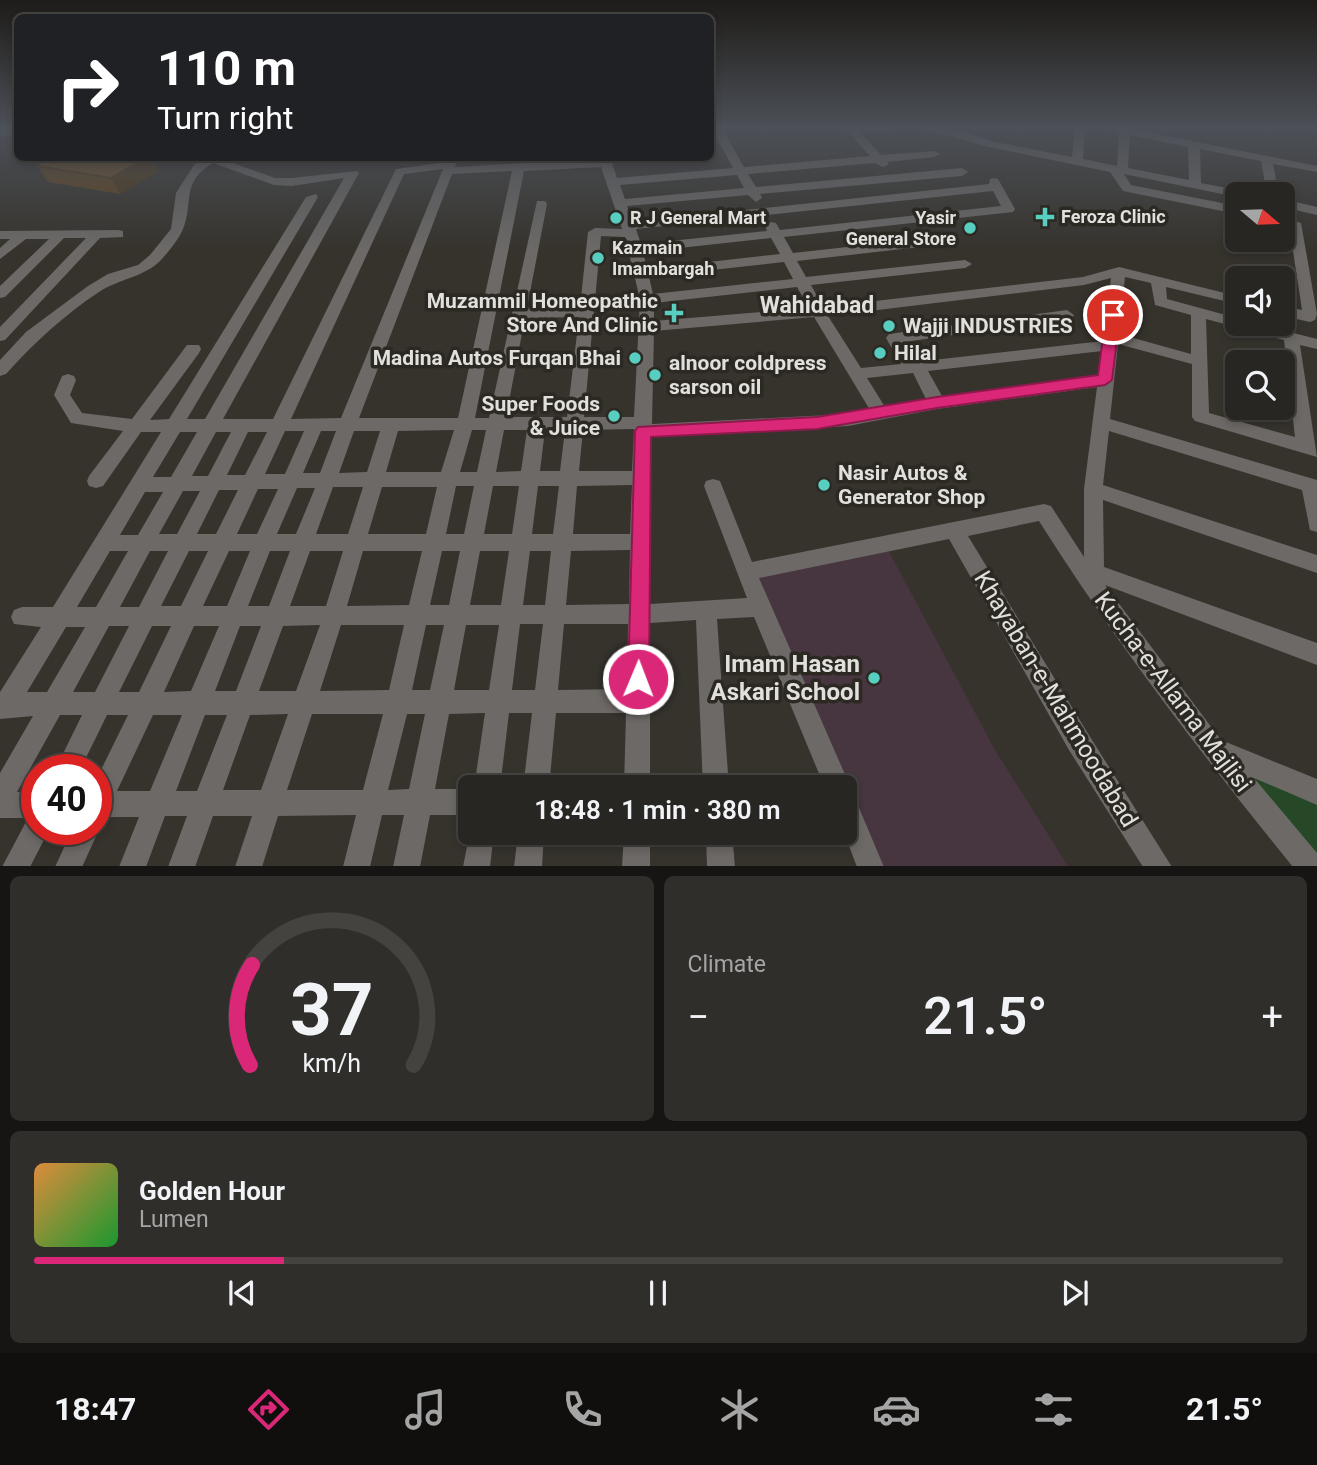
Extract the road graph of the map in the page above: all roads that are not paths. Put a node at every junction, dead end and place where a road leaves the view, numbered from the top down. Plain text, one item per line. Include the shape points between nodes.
1 (197, 168) edge
2 (240, 168) edge
3 (418, 168) edge
4 (448, 168) edge
5 (519, 168) edge
6 (609, 168) edge
7 (757, 168) edge
8 (886, 168) edge
9 (1111, 168) edge
10 (1195, 168) edge
11 (738, 170) junction
12 (1118, 170) junction
13 (962, 172) dead end
14 (893, 177) junction
15 (613, 182) junction
16 (1195, 185) junction
17 (751, 191) junction
18 (1225, 191) edge
19 (910, 196) junction
20 (313, 197) dead end
21 (620, 203) junction
22 (541, 204) dead end
23 (1295, 206) edge
24 (1225, 208) edge
25 (1317, 211) edge
26 (764, 212) junction
27 (928, 218) junction
28 (1295, 223) edge
29 (97, 234) junction
30 (118, 234) dead end
31 (775, 234) junction
32 (0, 235) edge
33 (22, 235) junction
34 (60, 235) junction
35 (631, 236) junction
36 (946, 240) junction
37 (0, 255) edge
38 (788, 257) junction
39 (1119, 271) junction
40 (641, 274) junction
41 (1158, 281) junction
42 (802, 283) junction
43 (0, 294) edge
44 (1225, 297) edge
45 (647, 299) junction
46 (587, 312) junction
47 (818, 312) junction
48 (1198, 312) junction
49 (519, 313) junction
50 (1295, 314) edge
51 (1067, 315) dead end
52 (1225, 319) edge
53 (646, 327) junction
54 (0, 336) edge
55 (1287, 336) edge
56 (1291, 337) junction
57 (1110, 341) junction
58 (1317, 344) edge
59 (193, 349) dead end
60 (1199, 361) junction
61 (915, 368) junction
62 (0, 370) edge
63 (858, 374) junction
64 (68, 380) dead end
65 (1105, 380) junction
66 (937, 402) junction
67 (881, 414) junction
68 (1099, 422) junction
69 (537, 423) junction
70 (575, 423) junction
71 (316, 424) junction
72 (348, 424) junction
73 (391, 424) junction
74 (464, 424) junction
75 (497, 424) junction
76 (174, 425) junction
77 (209, 425) junction
78 (243, 425) junction
79 (281, 425) junction
80 (137, 426) junction
81 (643, 427) junction
82 (1311, 449) edge
83 (641, 478) junction
84 (530, 479) junction
85 (569, 479) junction
86 (327, 480) junction
87 (374, 480) junction
88 (448, 480) junction
89 (485, 480) junction
90 (96, 481) dead end
91 (293, 481) junction
92 (253, 482) junction
93 (215, 483) junction
94 (176, 484) junction
95 (138, 485) junction
96 (713, 486) dead end
97 (1314, 486) edge
98 (1093, 489) junction
99 (1317, 524) edge
100 (954, 530) junction
101 (472, 542) junction
102 (520, 542) junction
103 (562, 542) junction
104 (640, 542) junction
105 (102, 543) junction
106 (143, 543) junction
107 (184, 543) junction
108 (224, 543) junction
109 (263, 543) junction
110 (303, 543) junction
111 (355, 543) junction
112 (434, 543) junction
113 (1317, 564) edge
114 (1086, 570) junction
115 (746, 572) junction
116 (761, 607) junction
117 (706, 610) junction
118 (554, 614) junction
119 (639, 614) junction
120 (275, 615) junction
121 (334, 615) junction
122 (417, 615) junction
123 (457, 615) junction
124 (512, 615) junction
125 (61, 616) junction
126 (102, 616) junction
127 (147, 616) junction
128 (189, 616) junction
129 (236, 616) junction
130 (22, 617) dead end
131 (1317, 653) edge
132 (545, 701) junction
133 (638, 701) junction
134 (305, 702) junction
135 (398, 702) junction
136 (440, 702) junction
137 (497, 702) junction
138 (53, 703) junction
139 (102, 703) junction
140 (147, 703) junction
141 (198, 703) junction
142 (242, 703) junction
143 (3, 708) edge
144 (1213, 749) junction
145 (75, 754) edge
146 (112, 774) edge
147 (489, 775) edge
148 (537, 775) edge
149 (637, 775) edge
150 (715, 775) edge
151 (832, 775) edge
152 (1317, 792) edge
153 (0, 798) edge
154 (419, 802) junction
155 (458, 802) edge
156 (268, 803) junction
157 (374, 803) junction
158 (159, 804) junction
159 (205, 804) junction
160 (0, 805) edge
161 (21, 805) edge
162 (112, 805) edge
163 (857, 834) edge
164 (27, 845) edge
165 (78, 845) edge
166 (479, 845) edge
167 (530, 845) edge
168 (636, 845) edge
169 (720, 845) edge
170 (16, 866) edge
171 (68, 866) edge
172 (132, 866) edge
173 (181, 866) edge
174 (248, 866) edge
175 (356, 866) edge
176 (406, 866) edge
177 (476, 866) edge
178 (527, 866) edge
179 (636, 866) edge
180 (721, 866) edge
181 (871, 866) edge
182 (1159, 866) edge
183 (1311, 866) edge

1 - 62 street via 182,192 177,229 155,258 143,268 93,289 31,335
2 - 77 street via 274,181 292,182 353,173
3 - 79 street via 400,171
4 - 72 street
5 - 74 street
6 - 15 street
7 - 11 street
8 - 14 street
9 - 12 street
10 - 16 street
11 - 15 street
11 - 17 street
12 - 16 street
12 - 24 street via 1126,188
13 - 14 street
14 - 17 street
14 - 19 street
15 - 21 street
16 - 18 street
17 - 21 street
17 - 26 street
19 - 26 street
19 - 27 street
19 - 27 street via 995,184 1009,209
20 - 76 street
21 - 35 street
22 - 49 street
23 - 25 street
26 - 31 street
26 - 35 street
27 - 31 street
27 - 36 street
28 - 50 street via 1310,317
29 - 30 street
29 - 34 street
29 - 54 street
31 - 35 street
31 - 38 street
32 - 33 street
33 - 34 street
33 - 37 street
34 - 43 street
35 - 40 street
35 - 46 street via 595,232
36 - 38 street
36 - 42 street via 965,264
38 - 40 street
38 - 42 street
39 - 41 street
39 - 47 street via 1084,281
39 - 57 street
40 - 45 street
41 - 44 street
41 - 48 street via 1160,302
42 - 45 street
42 - 47 street
45 - 53 street
46 - 49 street
46 - 70 street
47 - 53 street
47 - 63 street
48 - 52 street
48 - 60 street
49 - 75 street
51 - 61 street via 894,338
53 - 81 street
55 - 56 street
56 - 58 street
56 - 82 street
57 - 60 street
57 - 61 street
57 - 65 street
59 - 80 street
60 - 82 street via 1201,417
61 - 63 street
61 - 66 street
63 - 67 street
64 - 80 street via 62,395 77,419
65 - 66 street
65 - 68 street
66 - 67 street
67 - 81 street via 817,423
68 - 97 street
68 - 98 street
69 - 70 street
69 - 75 street
69 - 84 street
70 - 81 street
70 - 85 street
71 - 72 street
71 - 79 street
71 - 91 street
72 - 73 street
72 - 86 street
73 - 74 street
73 - 87 street
74 - 75 street
74 - 88 street
75 - 89 street
76 - 77 street
76 - 80 street
76 - 95 street
77 - 78 street
77 - 94 street
78 - 79 street
78 - 93 street
79 - 92 street
80 - 90 street
81 - 83 street
83 - 85 street
83 - 104 street
84 - 85 street
84 - 89 street
84 - 102 street
85 - 103 street
86 - 87 street
86 - 91 street
86 - 110 street
87 - 88 street
87 - 111 street
88 - 89 street
88 - 112 street
89 - 101 street
91 - 92 street
91 - 109 street
92 - 93 street
92 - 108 street
93 - 94 street
93 - 107 street
94 - 95 street
94 - 106 street
95 - 105 street
96 - 115 street
97 - 99 street
98 - 113 street
98 - 114 street
100 - 114 street, Kucha-e-Allama Majlisi via 1044,512
100 - 115 street
100 - 182 street, Khayaban-e-Mahmoodabad via 1078,741
101 - 102 street
101 - 112 street
101 - 123 street
102 - 103 street
102 - 124 street
103 - 104 street
103 - 118 street
104 - 119 street
105 - 106 street
105 - 125 street
106 - 107 street
106 - 126 street
107 - 108 street
107 - 127 street
108 - 109 street
108 - 128 street
109 - 110 street
109 - 129 street
110 - 111 street
110 - 120 street
111 - 112 street
111 - 121 street
112 - 122 street
114 - 131 street
114 - 144 street, Kucha-e-Allama Majlisi
115 - 116 street
116 - 117 street
116 - 151 street
117 - 119 street
117 - 150 street
118 - 119 street
118 - 124 street
118 - 132 street
119 - 133 street
120 - 121 street
120 - 129 street
120 - 142 street
121 - 122 street
121 - 134 street
122 - 123 street
122 - 135 street
123 - 124 street
123 - 136 street
124 - 137 street
125 - 126 street
125 - 130 street
125 - 143 street
126 - 127 street
126 - 138 street
127 - 128 street
127 - 139 street
128 - 129 street
128 - 140 street
129 - 141 street
132 - 133 street
132 - 137 street
132 - 148 street
133 - 149 street
134 - 135 street
134 - 142 street
134 - 156 street
135 - 136 street
135 - 157 street
136 - 137 street
136 - 154 street
137 - 147 street
138 - 139 street
138 - 143 street
138 - 153 street
139 - 140 street
139 - 145 street
140 - 141 street
140 - 146 street
141 - 142 street
141 - 158 street
142 - 159 street
144 - 152 street
144 - 183 street, Kucha-e-Allama Majlisi
154 - 155 street
154 - 157 street
154 - 176 street
156 - 157 street
156 - 159 street
156 - 174 street
157 - 175 street
158 - 159 street
158 - 162 street
158 - 172 street
159 - 173 street
160 - 161 street
163 - 181 street
164 - 170 street
165 - 171 street
166 - 177 street
167 - 178 street
168 - 179 street
169 - 180 street

